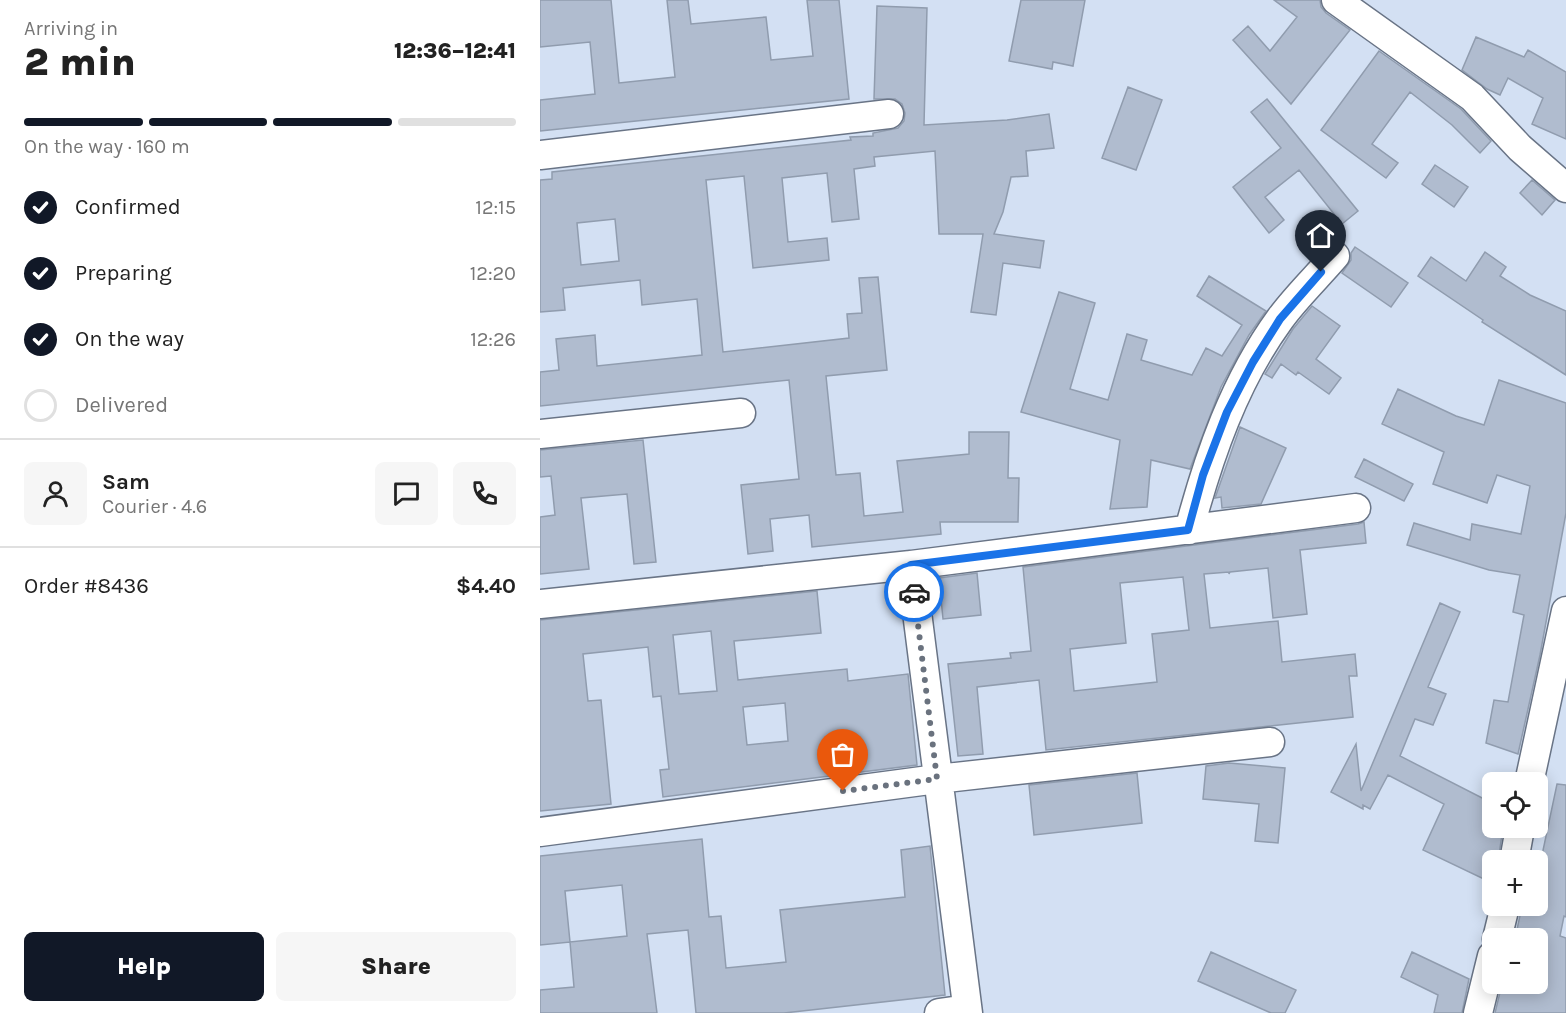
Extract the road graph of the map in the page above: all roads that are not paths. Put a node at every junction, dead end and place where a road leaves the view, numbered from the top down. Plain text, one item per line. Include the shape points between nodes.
1 (1336, 0) edge
2 (889, 114) dead end
3 (540, 155) edge
4 (1566, 188) edge
5 (1335, 256) dead end
6 (741, 413) dead end
7 (540, 434) edge
8 (1356, 508) dead end
9 (1188, 530) junction
10 (911, 565) junction
11 (540, 604) edge
12 (1566, 611) edge
13 (1270, 742) dead end
14 (1531, 772) edge
15 (937, 779) junction
16 (540, 832) edge
17 (1483, 994) edge
18 (968, 1011) edge
19 (939, 1013) edge
20 (1478, 1013) edge

1 - 4 street via 1472,97 1520,148
2 - 3 street
5 - 9 street via 1280,319 1253,362 1227,412 1203,475
6 - 7 street
8 - 9 street
9 - 10 street
10 - 11 street
10 - 15 street
12 - 14 street
13 - 15 street
15 - 16 street
15 - 18 street
17 - 20 street
18 - 19 street

